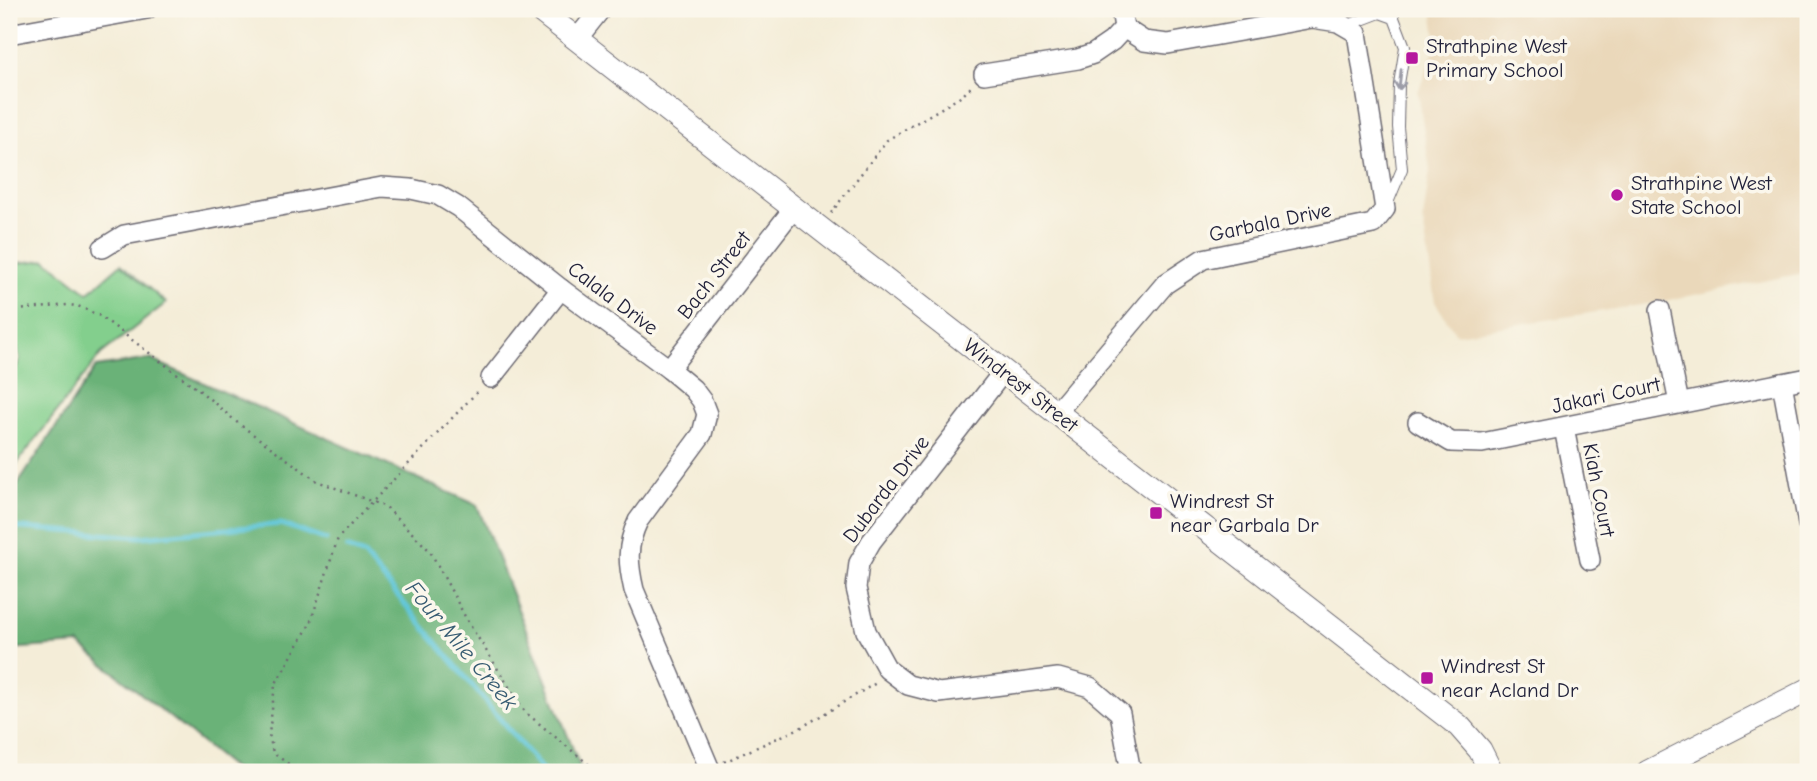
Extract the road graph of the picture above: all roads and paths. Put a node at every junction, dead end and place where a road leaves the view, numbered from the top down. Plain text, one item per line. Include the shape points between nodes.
1 (146, 9) edge
2 (538, 9) edge
3 (601, 9) edge
4 (60, 16) edge
5 (1123, 18) edge
6 (1345, 26) junction
7 (9, 34) edge
8 (577, 39) junction
9 (984, 74) joint
10 (794, 208) junction
11 (1385, 209) junction
12 (828, 216) dead end
13 (103, 248) dead end
14 (561, 289) junction
15 (1660, 310) dead end
16 (9, 311) edge
17 (669, 369) junction
18 (1003, 372) junction
19 (491, 378) joint
20 (1808, 378) edge
21 (1782, 383) junction
22 (1679, 403) junction
23 (1056, 413) junction
24 (1418, 422) dead end
25 (1563, 428) junction
26 (374, 501) junction
27 (1808, 524) edge
28 (1590, 560) dead end
29 (879, 681) dead end
30 (1808, 690) edge
31 (710, 770) edge
32 (300, 772) edge
33 (595, 772) edge
34 (1131, 772) edge
35 (1492, 772) edge
36 (1648, 772) edge

1 - 4 street
2 - 8 street, Windrest Street
3 - 8 street
4 - 7 street
5 - 6 street via 1144,41 1168,44 1312,18
5 - 9 street via 1111,42 1093,54
6 - 11 street via 1357,33
6 -> 11 lane via 1380,13 1395,18 1405,47 1399,84 1402,169
8 - 10 street, Windrest Street
9 - 12 path via 962,96 887,140
10 - 17 street, Bach Street
10 - 18 street, Windrest Street
11 - 23 street, Garbala Drive via 1373,224 1203,259 1165,284
13 - 14 street, Calala Drive via 135,233 382,187 411,189 438,195 458,206
14 - 17 street, Calala Drive
14 - 19 street
15 - 22 street
16 - 26 path via 67,305 100,316 317,481
17 - 31 street, Calala Drive via 693,389 707,414 702,434 631,535 629,571
18 - 23 street, Windrest Street
18 - 34 street, Dubarda Drive via 859,563 856,588 866,631 887,669 908,685 939,693 1058,678 1090,687 1121,713
19 - 26 path
20 - 21 street, Jakari Court
21 - 22 street, Jakari Court
21 - 27 street
22 - 25 street, Jakari Court
23 - 35 street, Windrest Street via 1459,726
24 - 25 street, Jakari Court via 1461,443
25 - 28 street, Kiah Court
26 - 32 path via 338,538 310,624 275,685 269,734 273,754
26 - 33 path via 386,507 430,551 525,712
29 - 31 path via 802,727
30 - 36 street

